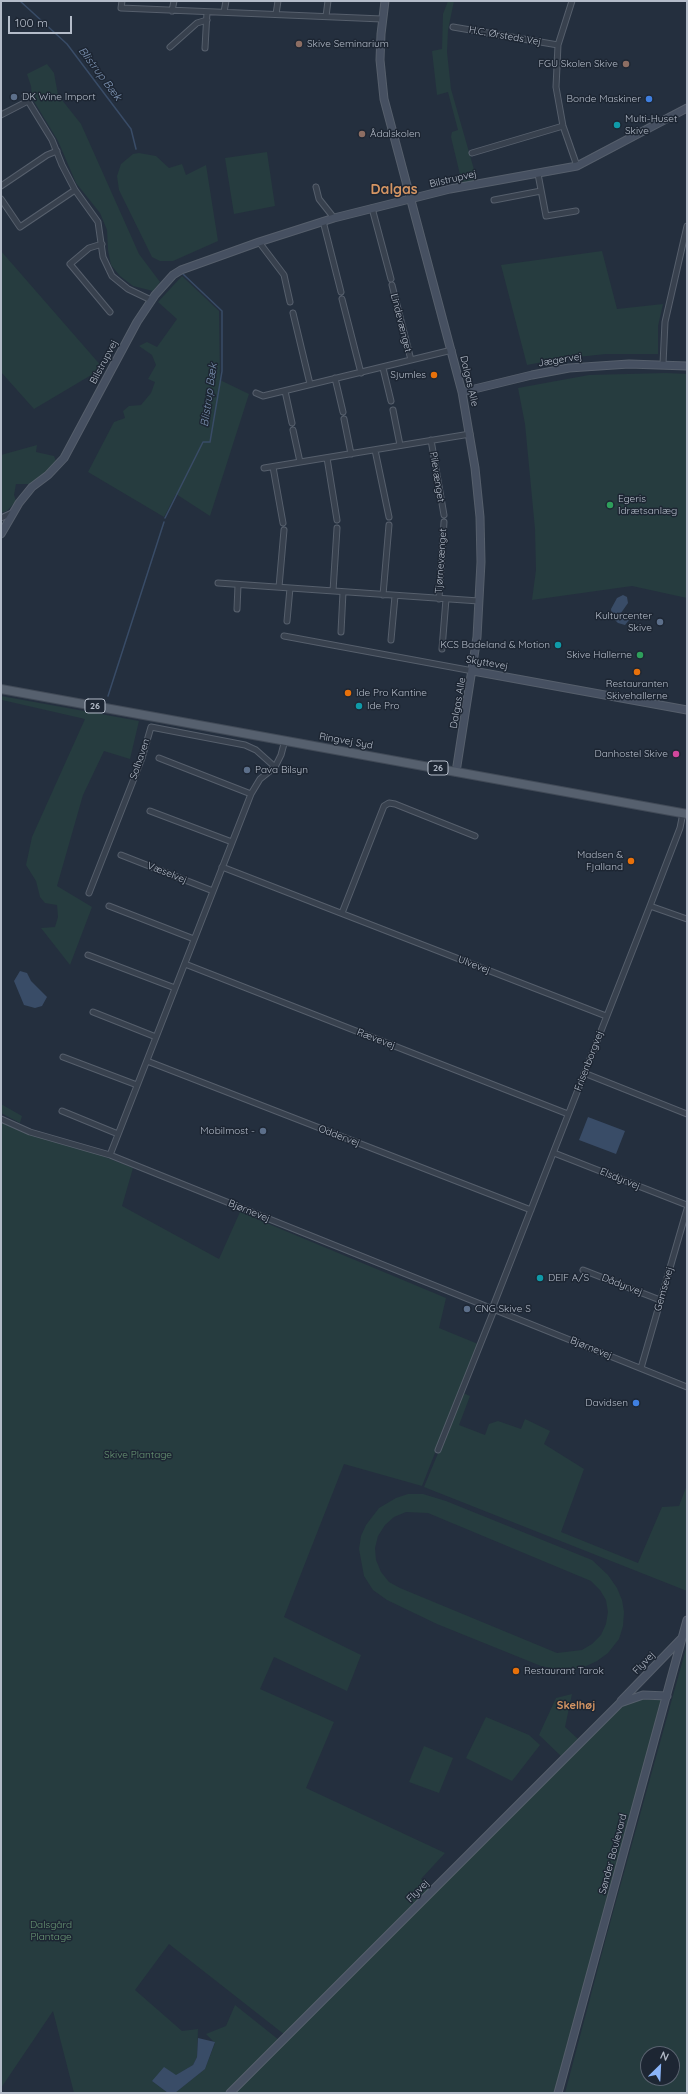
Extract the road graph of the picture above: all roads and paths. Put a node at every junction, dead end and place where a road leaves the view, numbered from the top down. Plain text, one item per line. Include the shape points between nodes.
1 (122, 1) edge
2 (174, 1) edge
3 (226, 1) edge
4 (278, 1) edge
5 (328, 1) edge
6 (385, 1) edge
7 (572, 1) edge
8 (172, 11) junction
9 (207, 12) junction
10 (224, 12) junction
11 (276, 14) junction
12 (326, 16) junction
13 (382, 19) junction
14 (207, 20) junction
15 (453, 27) dead end
16 (558, 45) junction
17 (170, 47) dead end
18 (204, 48) dead end
19 (25, 96) dead end
20 (28, 101) junction
21 (687, 108) edge
22 (1, 115) edge
23 (563, 126) junction
24 (56, 151) junction
25 (472, 153) dead end
26 (577, 166) junction
27 (538, 174) junction
28 (1, 186) edge
29 (316, 187) dead end
30 (75, 190) junction
31 (542, 191) junction
32 (1, 199) edge
33 (411, 199) junction
34 (494, 200) dead end
35 (372, 208) junction
36 (576, 211) dead end
37 (334, 218) junction
38 (323, 221) junction
39 (687, 226) edge
40 (259, 242) junction
41 (102, 244) junction
42 (391, 279) dead end
43 (392, 285) dead end
44 (341, 292) dead end
45 (342, 298) dead end
46 (151, 300) junction
47 (290, 302) dead end
48 (110, 312) dead end
49 (293, 313) dead end
50 (452, 350) junction
51 (411, 360) junction
52 (663, 364) junction
53 (687, 366) edge
54 (383, 368) junction
55 (360, 373) junction
56 (335, 378) junction
57 (310, 384) junction
58 (285, 391) junction
59 (462, 392) junction
60 (256, 393) dead end
61 (391, 401) dead end
62 (393, 410) dead end
63 (343, 412) dead end
64 (344, 419) dead end
65 (292, 423) dead end
66 (293, 430) dead end
67 (470, 434) junction
68 (431, 440) junction
69 (400, 445) junction
70 (375, 450) junction
71 (351, 454) junction
72 (327, 458) junction
73 (300, 462) junction
74 (273, 467) junction
75 (264, 468) dead end
76 (12, 513) junction
77 (444, 515) dead end
78 (389, 517) dead end
79 (1, 518) edge
80 (337, 520) dead end
81 (444, 522) dead end
82 (283, 523) dead end
83 (389, 525) dead end
84 (337, 528) dead end
85 (284, 530) dead end
86 (1, 534) edge
87 (218, 583) dead end
88 (238, 585) junction
89 (279, 587) junction
90 (290, 588) junction
91 (333, 591) junction
92 (343, 592) junction
93 (384, 595) junction
94 (395, 596) junction
95 (438, 599) junction
96 (446, 599) junction
97 (480, 602) junction
98 (236, 609) dead end
99 (287, 621) dead end
100 (340, 632) dead end
101 (284, 636) dead end
102 (391, 640) dead end
103 (442, 649) dead end
104 (473, 671) junction
105 (1, 689) edge
106 (687, 710) edge
107 (285, 740) junction
108 (159, 758) dead end
109 (275, 767) junction
110 (456, 772) junction
111 (251, 794) junction
112 (150, 811) dead end
113 (685, 814) edge
114 (475, 836) dead end
115 (232, 842) junction
116 (121, 855) dead end
117 (222, 866) junction
118 (213, 891) junction
119 (89, 893) dead end
120 (108, 906) dead end
121 (650, 906) junction
122 (342, 913) junction
123 (687, 919) edge
124 (194, 939) junction
125 (88, 955) dead end
126 (184, 964) junction
127 (175, 988) junction
128 (93, 1012) dead end
129 (606, 1016) junction
130 (156, 1036) junction
131 (63, 1057) dead end
132 (147, 1061) junction
133 (584, 1073) junction
134 (137, 1085) junction
135 (62, 1112) dead end
136 (568, 1114) junction
137 (687, 1114) edge
138 (1, 1119) edge
139 (118, 1134) junction
140 (554, 1152) junction
141 (110, 1155) junction
142 (687, 1205) edge
143 (687, 1209) edge
144 (531, 1210) junction
145 (583, 1270) dead end
146 (660, 1300) junction
147 (493, 1309) junction
148 (641, 1368) junction
149 (687, 1387) edge
150 (438, 1450) dead end
151 (687, 1620) edge
152 (682, 1638) junction
153 (666, 1696) junction
154 (620, 1703) junction
155 (230, 2093) edge
156 (558, 2093) edge

1 - 8 street via 121,8
2 - 8 street
3 - 10 street
4 - 11 street
5 - 12 street
6 - 13 street, Dalgas Alle
7 - 16 street
8 - 9 street
9 - 10 street
9 - 14 street
10 - 11 street
11 - 12 street
12 - 13 street
13 - 33 street, Dalgas Alle via 380,60 384,99
14 - 17 street via 197,23
14 - 18 street
15 - 16 street, H.C. Ørsteds Vej
16 - 23 street via 556,88
19 - 20 street
20 - 22 street
20 - 24 street via 46,129
21 - 26 street, Bilstrupvej
23 - 25 street
23 - 26 street
24 - 28 street
24 - 30 street
26 - 27 street, Bilstrupvej
27 - 31 street
27 - 33 street, Bilstrupvej via 477,183
29 - 37 street via 319,199
30 - 32 street via 20,227
30 - 41 street via 98,222
31 - 34 street
31 - 36 street via 546,216
33 - 35 street, Bilstrupvej
33 - 50 street, Dalgas Alle
35 - 37 street, Bilstrupvej
35 - 42 street
37 - 38 street, Bilstrupvej
38 - 40 street, Bilstrupvej
38 - 44 street
39 - 52 street via 665,322
40 - 46 street, Bilstrupvej via 181,270 167,280
40 - 47 street via 284,275
41 - 46 street via 103,257 112,276 128,289
41 - 48 street via 89,248 70,264
43 - 51 street, Lindevænget
45 - 55 street
46 - 76 street, Bilstrupvej via 64,458 32,487
49 - 57 street
50 - 51 street, Lindevænget
50 - 59 street, Dalgas Alle
51 - 54 street, Lindevænget
52 - 53 street, Jægervej
52 - 59 street, Jægervej via 569,368
54 - 55 street, Lindevænget
54 - 61 street
55 - 56 street, Lindevænget
56 - 57 street, Lindevænget
56 - 63 street
57 - 58 street, Lindevænget
58 - 60 street, Lindevænget via 263,396
58 - 65 street
59 - 67 street, Dalgas Alle
62 - 69 street
64 - 71 street
66 - 73 street
67 - 68 street, Pilevænget
67 - 97 street, Dalgas Alle via 480,517
68 - 69 street, Pilevænget
68 - 77 street, Pilevænget
69 - 70 street, Pilevænget
70 - 71 street, Pilevænget
70 - 78 street
71 - 72 street, Pilevænget
72 - 73 street, Pilevænget
72 - 80 street
73 - 74 street, Pilevænget
74 - 75 street, Pilevænget
74 - 82 street
76 - 79 street
76 - 86 street, Bilstrupvej
81 - 95 street, Tjørnevænget
83 - 93 street
84 - 91 street
85 - 89 street
87 - 88 street, Tjørnevænget
88 - 89 street, Tjørnevænget
88 - 98 street
89 - 90 street, Tjørnevænget
90 - 91 street, Tjørnevænget
90 - 99 street
91 - 92 street, Tjørnevænget
92 - 93 street, Tjørnevænget
92 - 100 street
93 - 94 street, Tjørnevænget
94 - 95 street, Tjørnevænget
94 - 102 street
95 - 96 street, Tjørnevænget
96 - 97 street, Tjørnevænget
96 - 103 street, Tjørnevænget
97 - 104 street, Dalgas Alle
101 - 104 street, Skyttevej
104 - 106 street, Skyttevej
104 - 110 street, Dalgas Alle
105 - 107 main road, Ringvej Syd / 26
107 - 109 street
107 - 110 main road, Ringvej Syd / 26
108 - 111 street
109 - 111 street via 260,779
109 - 119 street, Solhaven via 256,750 245,745 151,727 142,758
110 - 113 main road, Ringvej Syd / 26
111 - 115 street
112 - 115 street
113 - 121 street, Frisenborgvej
114 - 122 street via 395,804 387,804 384,806
115 - 117 street
116 - 118 street, Væselvej
117 - 118 street
117 - 122 street, Ulvevej
118 - 124 street
120 - 124 street
121 - 123 street
121 - 129 street, Frisenborgvej
122 - 129 street, Ulvevej
124 - 126 street
125 - 127 street
126 - 127 street
126 - 136 street, Rævevej
127 - 130 street
128 - 130 street
129 - 133 street, Frisenborgvej
130 - 132 street
131 - 134 street
132 - 134 street
132 - 144 street, Oddervej
133 - 136 street, Frisenborgvej
133 - 137 street
134 - 139 street
135 - 139 street
136 - 140 street, Frisenborgvej
138 - 141 street, Bjørnevej via 30,1132
139 - 141 street
140 - 142 street, Elsdyrvej
140 - 144 street, Frisenborgvej
141 - 147 street, Bjørnevej
143 - 146 street, Gemsevej
144 - 147 street, Frisenborgvej
145 - 146 street, Dådyrvej
146 - 148 street, Gemsevej
147 - 148 street, Bjørnevej
147 - 150 street
148 - 149 street, Bjørnevej
151 - 152 street, Sønder Boulevard
152 - 153 street, Sønder Boulevard
152 - 154 street, Flyvej
153 - 154 street, Flyvej via 643,1695
153 - 156 street, Sønder Boulevard
154 - 155 street, Flyvej

